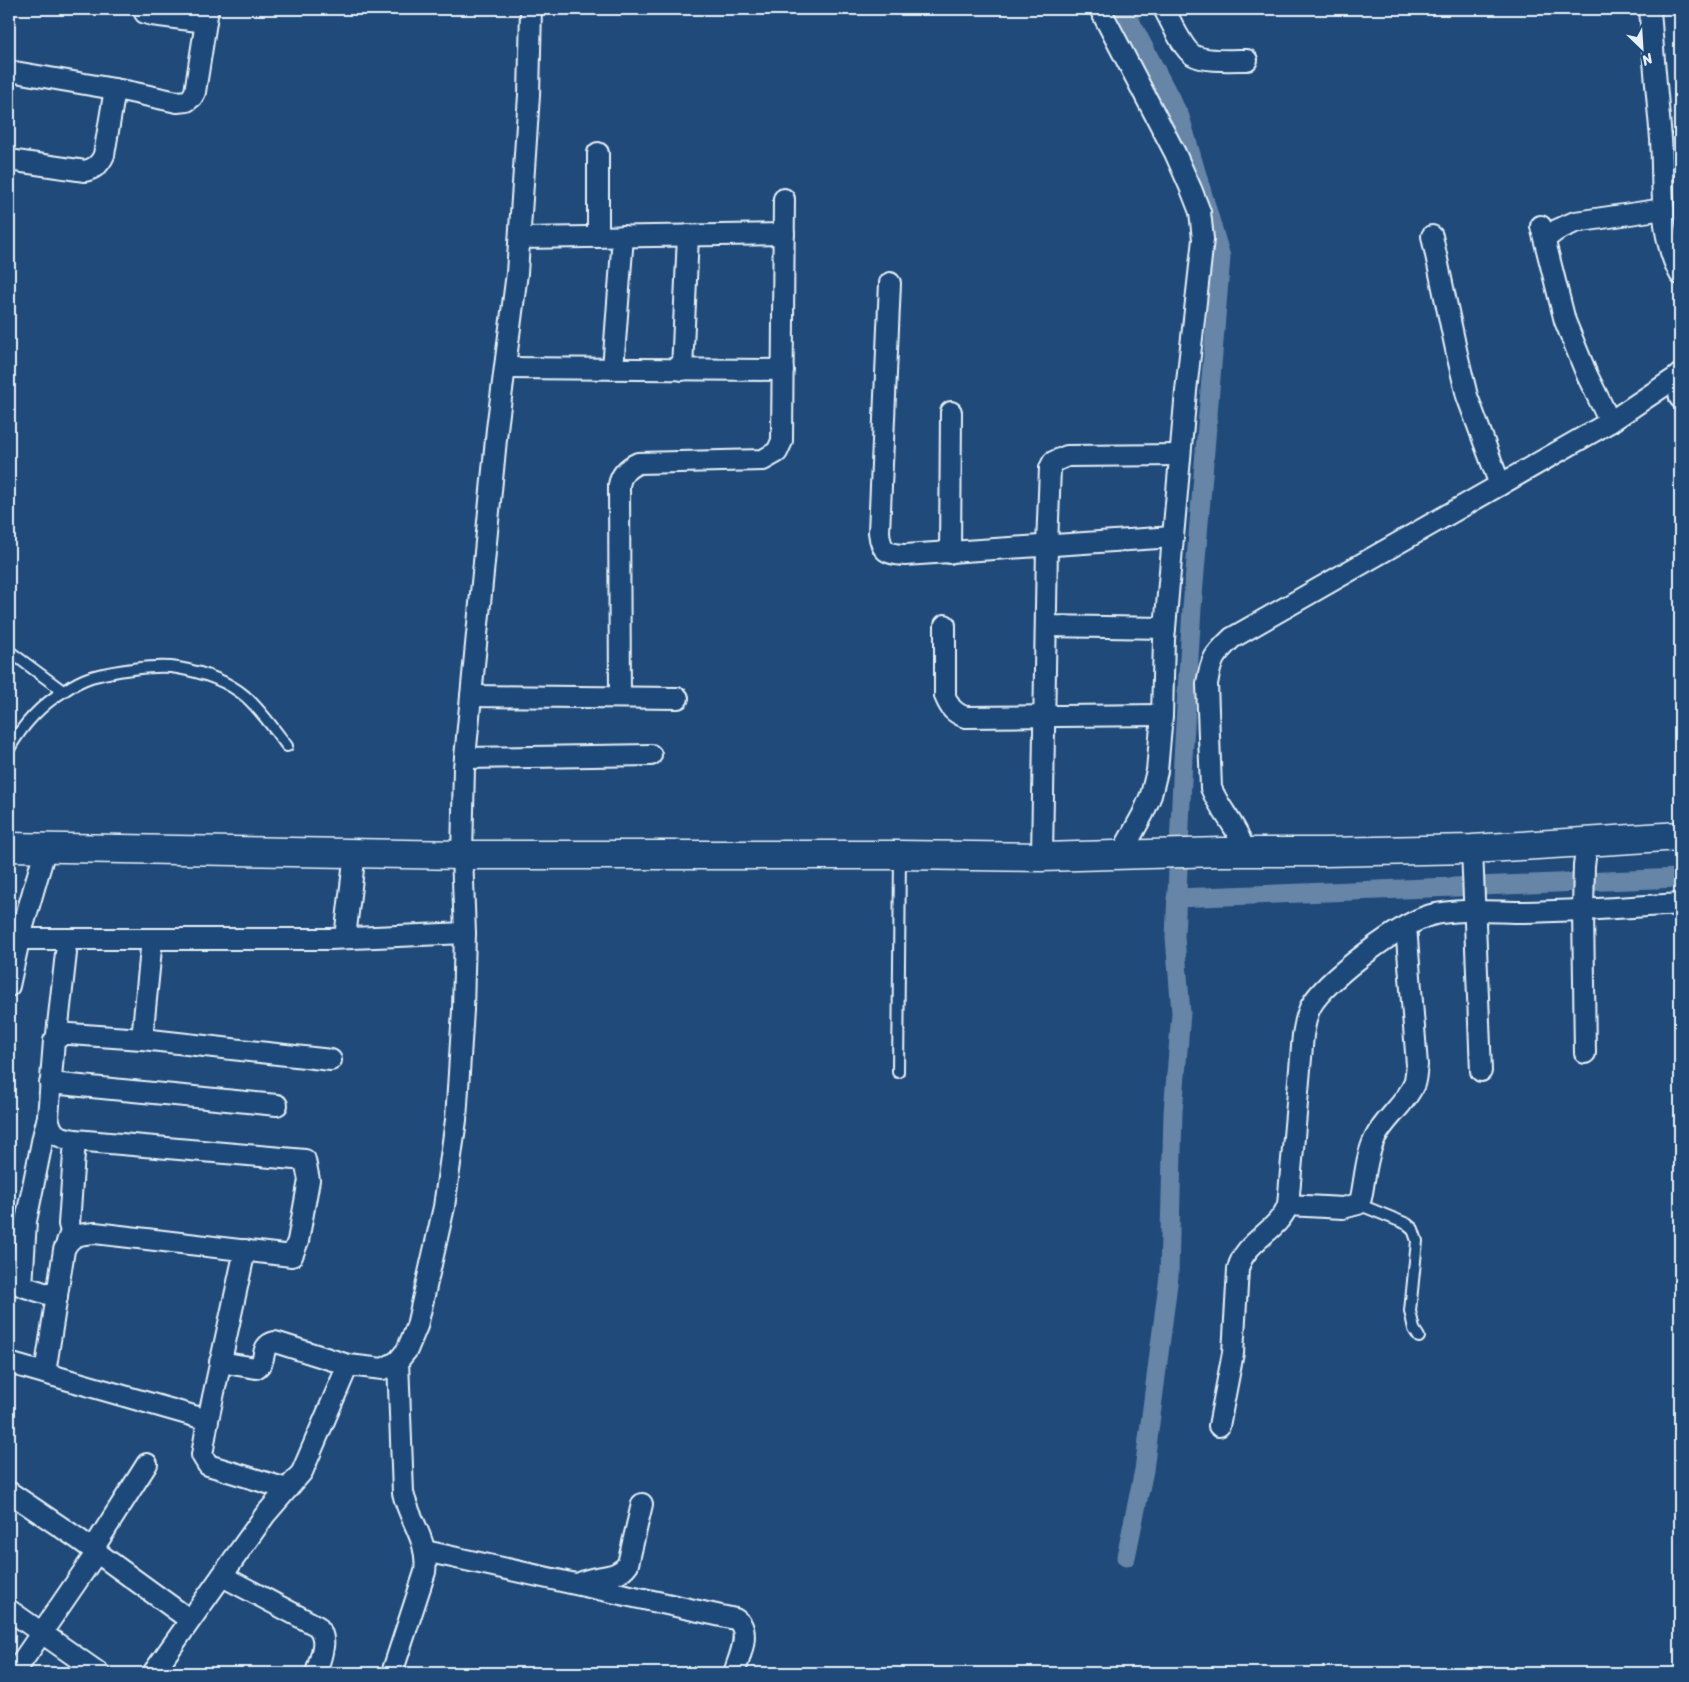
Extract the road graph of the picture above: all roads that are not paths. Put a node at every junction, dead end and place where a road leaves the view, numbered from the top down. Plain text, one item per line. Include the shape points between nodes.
1 (142, 9) edge
2 (531, 9) edge
3 (1100, 9) edge
4 (1164, 9) edge
5 (1650, 9) edge
6 (207, 16) edge
7 (1247, 60) dead end
8 (9, 71) edge
9 (115, 89) junction
10 (598, 153) dead end
11 (9, 160) edge
12 (784, 199) dead end
13 (1664, 209) junction
14 (784, 234) junction
15 (688, 235) junction
16 (623, 236) junction
17 (1432, 236) dead end
18 (598, 237) junction
19 (520, 238) junction
20 (1680, 274) edge
21 (890, 283) dead end
22 (505, 368) junction
23 (613, 369) junction
24 (682, 370) junction
25 (783, 370) junction
26 (1679, 376) edge
27 (1680, 398) edge
28 (951, 412) dead end
29 (1610, 422) junction
30 (1180, 455) junction
31 (1500, 485) junction
32 (1173, 537) junction
33 (1047, 546) junction
34 (950, 553) junction
35 (945, 624) dead end
36 (1046, 626) junction
37 (1165, 628) junction
38 (9, 651) edge
39 (63, 691) junction
40 (471, 696) junction
41 (620, 698) junction
42 (678, 698) dead end
43 (1162, 715) junction
44 (1045, 716) junction
45 (287, 746) dead end
46 (9, 748) edge
47 (651, 755) dead end
48 (465, 758) junction
49 (1680, 836) edge
50 (9, 847) edge
51 (46, 847) junction
52 (355, 852) junction
53 (1232, 852) junction
54 (1586, 854) junction
55 (462, 855) junction
56 (900, 855) junction
57 (1126, 856) junction
58 (1042, 858) junction
59 (1472, 860) junction
60 (1474, 902) junction
61 (1680, 904) edge
62 (1583, 909) junction
63 (1406, 926) junction
64 (465, 933) junction
65 (345, 938) junction
66 (14, 939) edge
67 (152, 939) junction
68 (66, 953) dead end
69 (9, 986) edge
70 (58, 1037) junction
71 (142, 1040) junction
72 (1585, 1053) dead end
73 (332, 1060) dead end
74 (1481, 1071) dead end
75 (898, 1072) dead end
76 (50, 1083) junction
77 (277, 1105) dead end
78 (48, 1117) junction
79 (76, 1140) junction
80 (1358, 1204) junction
81 (1288, 1205) junction
82 (67, 1242) junction
83 (245, 1250) junction
84 (57, 1297) junction
85 (1419, 1337) dead end
86 (398, 1361) junction
87 (220, 1362) junction
88 (9, 1363) edge
89 (348, 1365) junction
90 (45, 1373) junction
91 (208, 1420) junction
92 (1218, 1426) dead end
93 (147, 1464) dead end
94 (287, 1489) junction
95 (9, 1492) edge
96 (642, 1504) dead end
97 (95, 1551) junction
98 (425, 1551) junction
99 (222, 1576) junction
100 (576, 1585) junction
101 (9, 1610) edge
102 (190, 1620) junction
103 (42, 1633) junction
104 (317, 1670) dead end
105 (14, 1673) edge
106 (99, 1673) edge
107 (153, 1673) edge
108 (392, 1673) edge
109 (734, 1673) edge

1 - 6 street via 152,15
2 - 19 street
3 - 30 street via 1175,153 1200,212 1203,239
4 - 7 street via 1192,55
5 - 13 street
6 - 9 street via 195,92 188,101 177,102
8 - 9 street
9 - 11 street via 104,155 96,167 85,171
10 - 18 street
12 - 14 street
13 - 20 street via 1669,251
13 - 29 street via 1575,222 1543,232 1574,347
14 - 15 street
14 - 25 street
15 - 16 street
15 - 24 street
16 - 18 street
16 - 23 street
17 - 31 street via 1467,396
18 - 19 street
19 - 22 street
21 - 34 street via 880,541 884,550 892,554
22 - 23 street
22 - 40 street
23 - 24 street
24 - 25 street
25 - 41 street via 782,441 772,456 763,460 638,463 629,467 620,479
26 - 27 street
26 - 29 street
28 - 34 street
29 - 31 street
30 - 32 street
30 - 33 street via 1067,456 1053,462 1048,476
31 - 53 street via 1232,638 1215,653 1207,684 1211,788 1242,840
32 - 33 street
32 - 37 street
33 - 34 street
33 - 36 street
35 - 44 street via 946,696 954,713 965,717
36 - 37 street
36 - 44 street
37 - 43 street
38 - 39 lane
39 - 45 lane via 90,678 117,672 155,667 178,668 214,677 244,696
39 - 46 lane via 35,714
40 - 41 street
40 - 48 street
41 - 42 street
43 - 44 street
43 - 57 street via 1157,770 1151,795
44 - 58 street
47 - 48 street
48 - 55 street
49 - 54 street
50 - 51 street
51 - 52 street
51 - 66 street
52 - 55 street
52 - 65 street
53 - 57 street
53 - 59 street via 1325,852
54 - 59 street
54 - 62 street
55 - 56 street
55 - 64 street
56 - 58 street
56 - 75 lane
57 - 58 street
59 - 60 street
60 - 62 street
60 - 63 street via 1420,918
60 - 74 street
61 - 62 street
62 - 72 street
63 - 80 street via 1417,1065 1415,1083 1375,1138
63 - 81 street via 1339,975 1319,995 1306,1017
64 - 65 street
64 - 86 street via 456,1120 444,1208 417,1326 407,1350
65 - 67 street
66 - 67 street
66 - 69 street
67 - 71 street
68 - 70 street
70 - 71 street via 70,1034
70 - 76 street via 53,1046
71 - 73 street
76 - 77 street
76 - 78 street
78 - 79 street via 55,1134
78 - 84 street via 26,1220 22,1286
79 - 82 street via 71,1232
79 - 83 street via 305,1160 309,1180 298,1241 292,1256
80 - 81 street via 1343,1208
80 - 85 lane via 1407,1224 1416,1234 1410,1311
81 - 92 street via 1279,1222 1240,1260 1233,1353
82 - 83 street via 74,1237 94,1233
82 - 84 street
83 - 87 street
84 - 90 street
86 - 89 street via 383,1369
86 - 98 street via 403,1493
87 - 89 street via 256,1368 263,1360 265,1346 275,1342
87 - 91 street
88 - 90 street
89 - 94 street via 302,1472
90 - 91 street
91 - 94 street via 202,1454 208,1465
93 - 97 street
94 - 99 street
95 - 97 street
96 - 100 street via 628,1564 624,1569 612,1576 593,1578
97 - 102 street
97 - 103 street
98 - 100 street
98 - 108 street via 425,1572
99 - 102 street
99 - 104 street via 317,1626 324,1636
100 - 109 street via 735,1619 740,1622 744,1637
101 - 103 street
102 - 107 street
103 - 105 street
103 - 106 street

